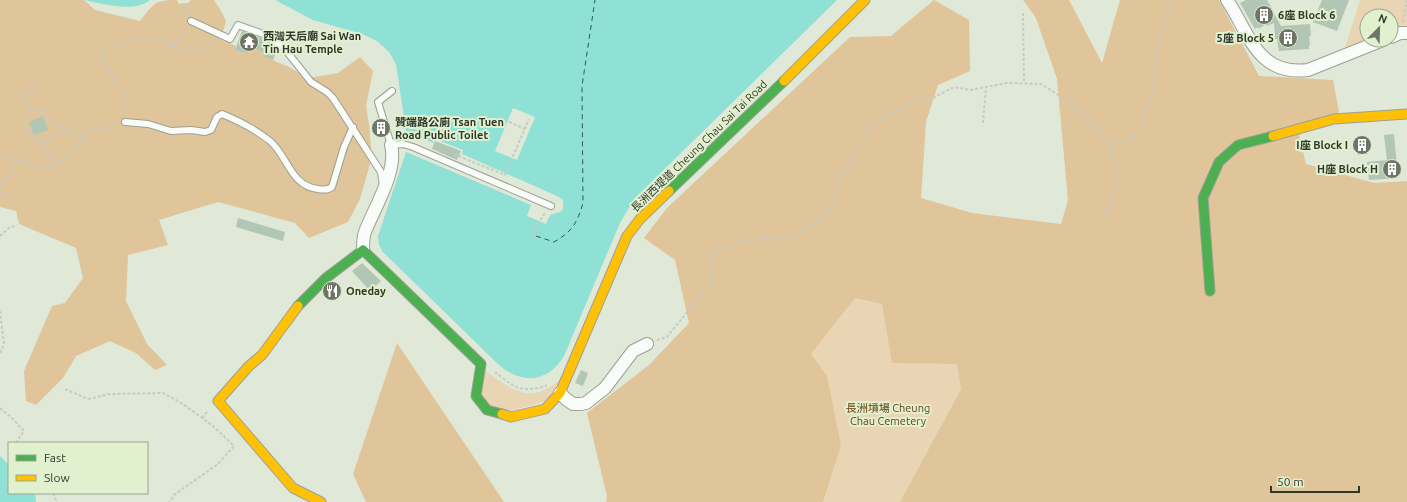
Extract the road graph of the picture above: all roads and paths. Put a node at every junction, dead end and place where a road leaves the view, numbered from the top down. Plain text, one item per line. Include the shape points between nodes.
1 (865, 0) edge
2 (1171, 0) edge
3 (1227, 0) edge
4 (1407, 0) edge
5 (183, 3) dead end
6 (185, 10) dead end
7 (1023, 13) dead end
8 (191, 21) joint
9 (1400, 34) edge
10 (210, 40) dead end
11 (173, 44) junction
12 (1363, 48) edge
13 (1024, 83) junction
14 (37, 86) dead end
15 (986, 87) junction
16 (392, 91) dead end
17 (30, 108) junction
18 (47, 109) dead end
19 (42, 112) junction
20 (1407, 114) edge
21 (529, 119) dead end
22 (125, 122) junction
23 (509, 122) dead end
24 (983, 123) dead end
25 (353, 127) junction
26 (525, 129) junction
27 (67, 131) junction
28 (85, 136) junction
29 (1112, 141) junction
30 (40, 142) junction
31 (391, 145) junction
32 (0, 155) edge
33 (18, 159) junction
34 (57, 165) junction
35 (505, 175) dead end
36 (0, 186) edge
37 (0, 192) edge
38 (384, 192) junction
39 (10, 201) dead end
40 (551, 206) joint
41 (1104, 214) dead end
42 (17, 225) dead end
43 (0, 236) edge
44 (536, 236) dead end
45 (363, 250) junction
46 (1210, 290) dead end
47 (0, 311) edge
48 (647, 344) joint
49 (0, 353) edge
50 (481, 364) junction
51 (549, 384) dead end
52 (64, 389) dead end
53 (560, 393) junction
54 (0, 408) edge
55 (17, 442) edge
56 (169, 502) edge
57 (321, 502) edge

1 - 53 street, 長洲西堤道 Cheung Chau Sai Tai Road via 640,220 627,236
2 - 29 path via 1162,22 1154,85 1141,124 1130,140 1118,144
3 - 12 street via 1257,51 1265,60 1285,70 1308,70
4 - 9 path
5 - 6 path
7 - 13 path
8 - 11 path via 187,32
8 - 25 lane via 230,39 238,25 263,34 284,48 311,82 333,98
10 - 11 path via 210,45 203,50 188,53
11 - 22 path via 146,38 101,51 101,61 125,94
13 - 15 path
13 - 29 path via 1041,84 1067,100 1099,132
14 - 17 path via 25,93 24,105
15 - 24 path
15 - 48 path via 971,90 954,87 931,99 914,100 887,114 869,129 854,158 839,177 833,206 821,220 794,236 743,241 712,253 713,280 667,337
16 - 31 lane via 378,102
17 - 19 path
17 - 30 path via 26,123 30,133
18 - 19 path
19 - 27 path
20 - 46 street via 1334,120 1238,145 1219,162 1204,198
21 - 26 path
22 - 25 lane via 171,131 205,132 211,130 217,116 222,114 244,123 270,141 297,179 309,187 320,190 332,187
22 - 28 path via 87,132
23 - 26 path
25 - 38 lane via 381,172
26 - 35 path
27 - 28 path
27 - 30 path
28 - 34 path via 71,155
29 - 41 path via 1109,155 1115,166 1114,191
30 - 34 path
31 - 38 street via 393,157
31 - 40 lane via 403,144 413,147
32 - 33 path
33 - 34 path via 38,168
33 - 36 path
37 - 39 path
38 - 45 street via 364,233
40 - 44 path via 536,227 533,235
42 - 43 path
45 - 50 street
45 - 57 street via 326,278 297,307 262,355 218,400 293,488
47 - 49 path via 4,344
48 - 53 street via 633,351 605,388 586,403 573,404
50 - 51 path via 518,388 530,389
50 - 53 street, 長洲西堤道 Cheung Chau Sai Tai Road via 476,396 487,410 512,417 528,414 545,409
52 - 56 path via 88,399 110,394 163,393 213,426 234,446 218,464 174,495
54 - 55 path via 24,431

